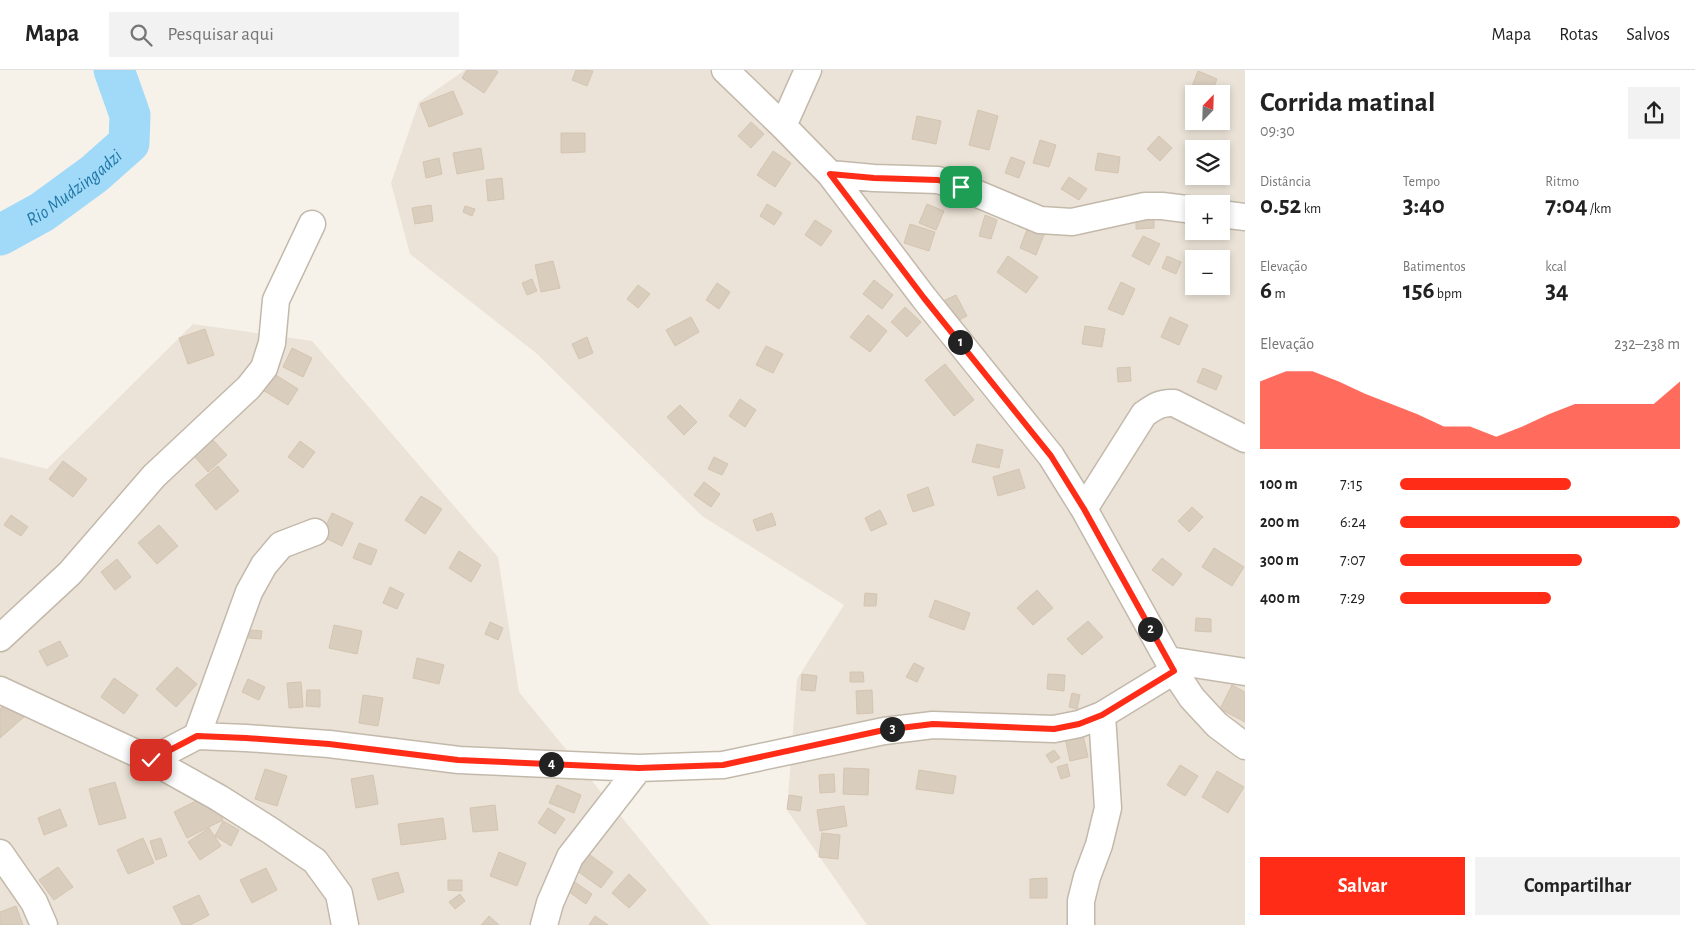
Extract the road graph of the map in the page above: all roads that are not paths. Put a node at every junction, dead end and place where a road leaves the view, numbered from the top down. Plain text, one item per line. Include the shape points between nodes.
1 (725, 70) edge
2 (808, 70) edge
3 (783, 126) junction
4 (830, 174) junction
5 (1185, 209) edge
6 (1230, 215) edge
7 (1245, 217) edge
8 (312, 224) dead end
9 (1245, 439) edge
10 (1084, 509) junction
11 (315, 532) dead end
12 (0, 638) edge
13 (1171, 666) junction
14 (1245, 672) edge
15 (0, 690) edge
16 (1102, 715) junction
17 (197, 736) junction
18 (1245, 746) edge
19 (151, 760) junction
20 (639, 768) junction
21 (0, 853) edge
22 (44, 925) edge
23 (346, 925) edge
24 (544, 925) edge
25 (1081, 925) edge

1 - 3 street
2 - 3 street
3 - 4 street
4 - 5 street via 938,180 1040,220 1072,222 1145,206
4 - 10 street via 924,298 1051,456
6 - 7 street
8 - 12 street via 276,300 272,343 264,368 249,387 154,476 70,573
9 - 10 street via 1174,403 1155,406 1144,414
10 - 13 street
11 - 17 street via 281,545 264,564 249,592
13 - 14 street
13 - 16 street
13 - 18 street via 1192,698 1217,725
15 - 19 street
16 - 20 street via 1054,729 933,724 884,730 723,765
16 - 25 street via 1108,808 1081,901
17 - 19 street
17 - 20 street via 329,744 458,760
19 - 23 street via 271,830 315,861 339,894
20 - 24 street via 570,857
21 - 22 street via 34,902

